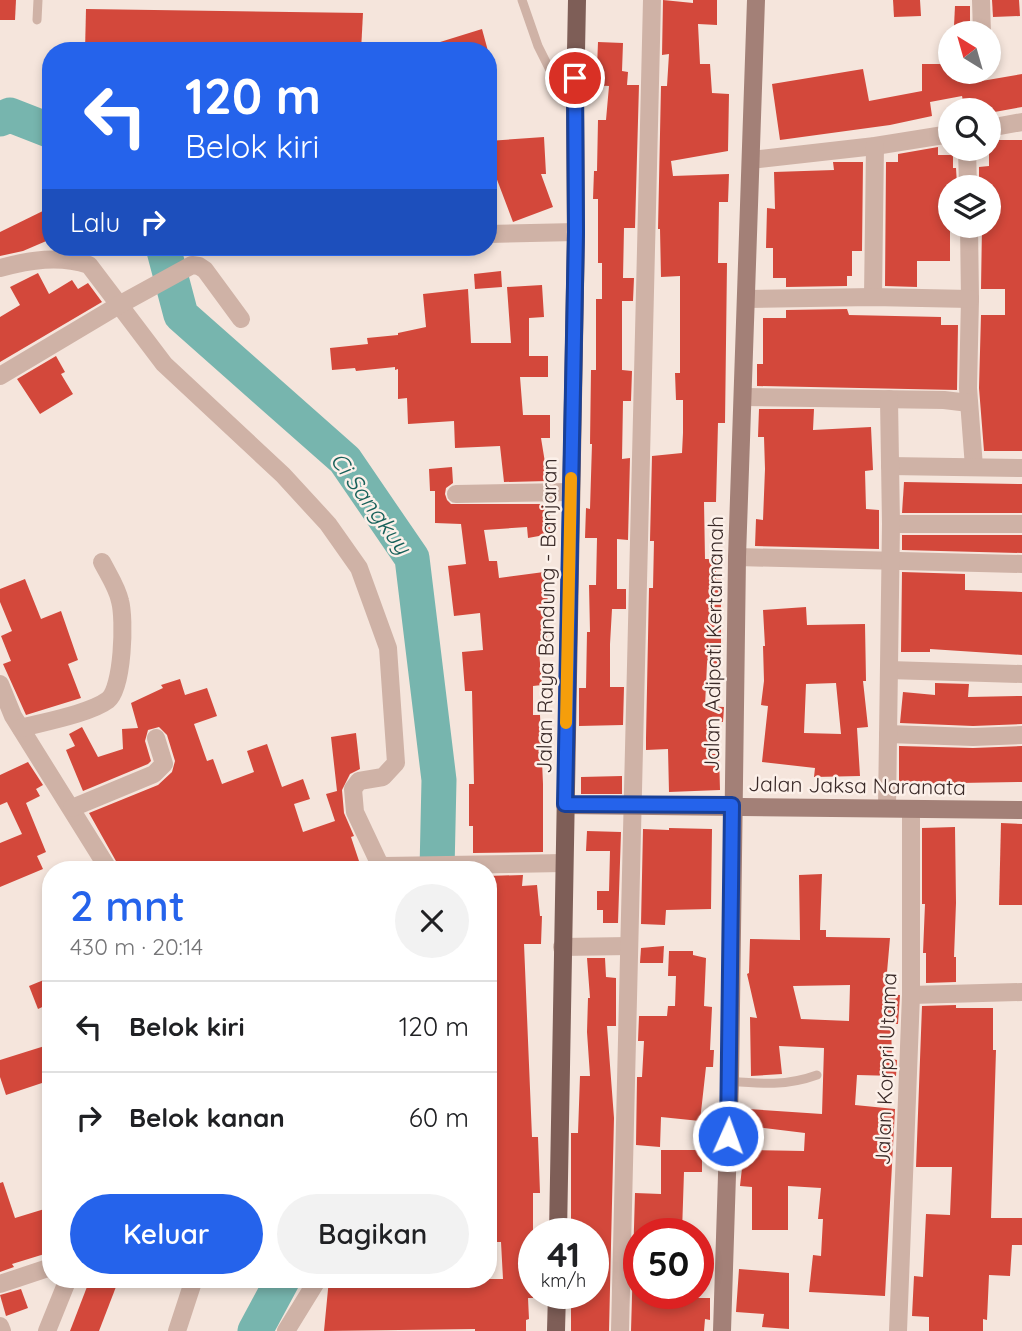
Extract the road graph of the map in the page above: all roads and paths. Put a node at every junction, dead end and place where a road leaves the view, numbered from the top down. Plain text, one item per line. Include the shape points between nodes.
1 (38, 0) edge
2 (522, 0) edge
3 (577, 0) edge
4 (652, 0) edge
5 (756, 0) edge
6 (981, 0) edge
7 (37, 20) dead end
8 (982, 21) edge
9 (575, 103) junction
10 (1022, 122) edge
11 (1001, 126) edge
12 (938, 136) edge
13 (875, 146) junction
14 (751, 160) junction
15 (576, 232) junction
16 (497, 234) edge
17 (969, 238) edge
18 (0, 268) edge
19 (873, 297) junction
20 (746, 299) junction
21 (970, 299) junction
22 (119, 305) junction
23 (241, 319) dead end
24 (0, 376) edge
25 (743, 397) junction
26 (889, 399) junction
27 (969, 403) junction
28 (890, 466) junction
29 (974, 467) junction
30 (1022, 468) edge
31 (571, 492) junction
32 (456, 494) dead end
33 (891, 524) junction
34 (1022, 524) edge
35 (737, 556) junction
36 (891, 561) junction
37 (102, 562) dead end
38 (1022, 564) edge
39 (889, 670) junction
40 (1022, 674) edge
41 (0, 684) edge
42 (21, 728) junction
43 (888, 734) junction
44 (1022, 735) edge
45 (156, 738) dead end
46 (565, 804) junction
47 (732, 805) junction
48 (633, 806) junction
49 (72, 808) junction
50 (887, 808) junction
51 (911, 809) junction
52 (1022, 810) edge
53 (104, 861) edge
54 (379, 861) edge
55 (563, 863) junction
56 (497, 866) edge
57 (629, 946) junction
58 (562, 947) junction
59 (1022, 992) edge
60 (911, 995) junction
61 (817, 1075) dead end
62 (730, 1081) junction
63 (558, 1218) edge
64 (42, 1270) edge
65 (0, 1284) edge
66 (64, 1288) edge
67 (191, 1288) edge
68 (312, 1288) edge
69 (557, 1309) edge
70 (0, 1326) edge
71 (2, 1331) edge
72 (47, 1331) edge
73 (177, 1331) edge
74 (286, 1331) edge
75 (556, 1331) edge
76 (620, 1331) edge
77 (722, 1331) edge
78 (898, 1331) edge

1 - 7 lane
2 - 9 lane via 551,72
3 - 9 main road, Jalan Raya Bandung - Banjaran
4 - 48 street
5 - 14 main road, Jalan Adipati Kertamanah
6 - 8 street
9 - 15 main road, Jalan Raya Bandung - Banjaran
10 - 11 street
12 - 13 street
13 - 14 street
13 - 19 street
14 - 20 main road, Jalan Adipati Kertamanah
15 - 16 street
15 - 31 main road, Jalan Raya Bandung - Banjaran
17 - 21 street
18 - 22 street via 74,260 89,265
19 - 20 street
19 - 21 street
20 - 25 main road, Jalan Adipati Kertamanah
21 - 27 street
22 - 23 street via 191,265 205,270
22 - 24 street
22 - 54 street via 164,364 265,457 328,524 359,568 388,648 396,763 383,777 359,781 353,789 355,812
25 - 26 street
25 - 35 main road, Jalan Adipati Kertamanah
26 - 27 street
26 - 28 street
27 - 29 street
28 - 29 street
28 - 33 street
29 - 30 street
31 - 32 street
31 - 46 main road, Jalan Raya Bandung - Banjaran
33 - 34 street
33 - 36 street
35 - 36 street
35 - 47 main road, Jalan Adipati Kertamanah
36 - 38 street
36 - 39 street
37 - 42 street via 124,616 117,684 111,698
39 - 40 street
39 - 43 street
41 - 42 street
42 - 49 street
43 - 44 street
43 - 50 street
45 - 49 street via 162,768
46 - 48 main road, Jalan Jaksa Naranata
46 - 55 main road, Jalan Raya Bandung - Banjaran
47 - 48 main road, Jalan Jaksa Naranata
47 - 50 main road, Jalan Jaksa Naranata
47 - 62 main road, Jalan Adipati Kertamanah
48 - 57 street
49 - 53 street
50 - 51 main road, Jalan Jaksa Naranata
51 - 52 main road, Jalan Jaksa Naranata
51 - 60 street, Jalan Korpri Utama
55 - 56 street
55 - 58 main road, Jalan Raya Bandung - Banjaran
57 - 58 street
57 - 76 street
58 - 63 main road, Jalan Raya Bandung - Banjaran
59 - 60 street
60 - 78 street, Jalan Korpri Utama
61 - 62 lane via 779,1084
62 - 77 main road, Jalan Adipati Kertamanah
64 - 65 street
66 - 72 street
67 - 73 street
68 - 74 street
69 - 75 main road
70 - 71 street

